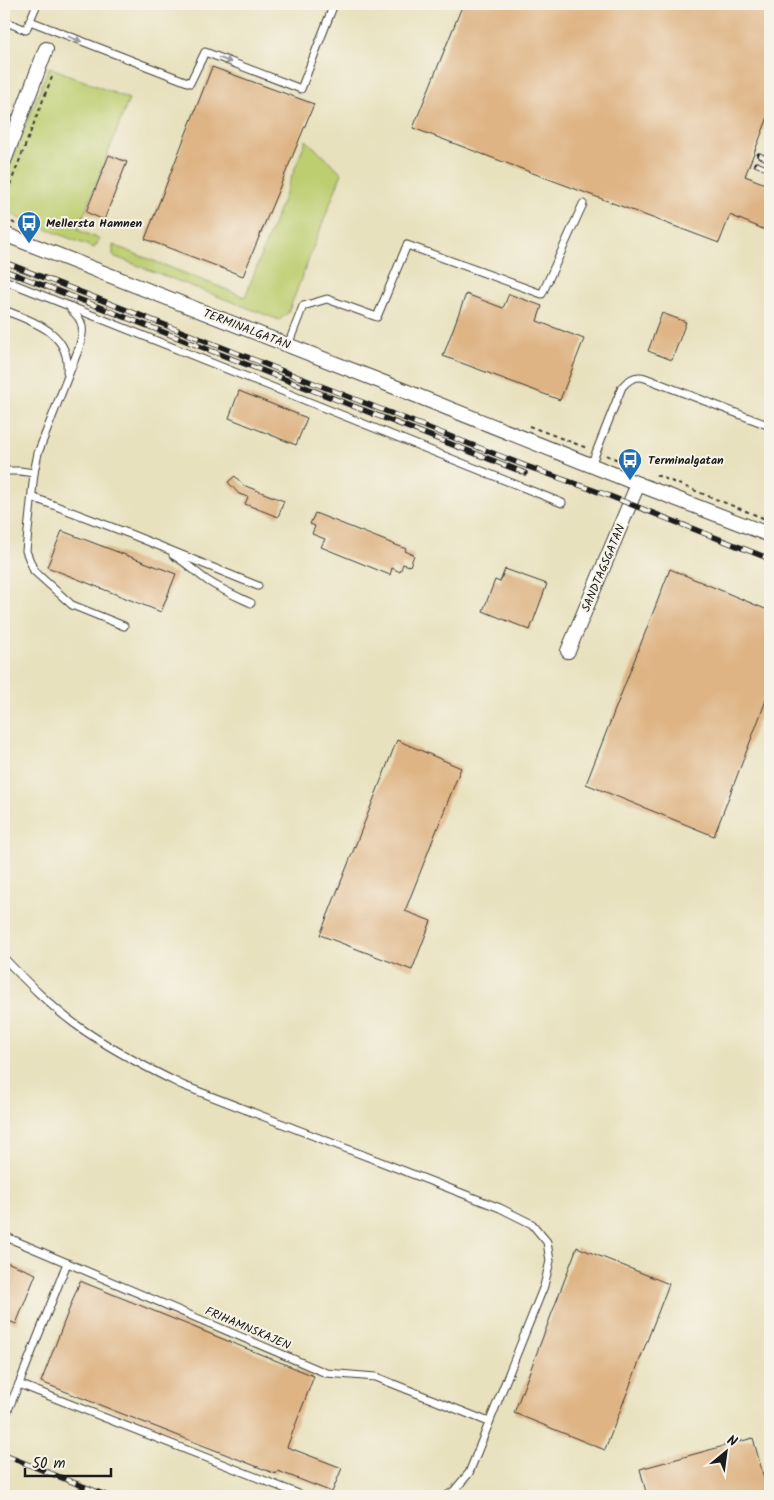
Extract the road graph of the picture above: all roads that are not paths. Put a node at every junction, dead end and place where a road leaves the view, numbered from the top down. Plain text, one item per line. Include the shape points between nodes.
1 (37, 4) edge
2 (334, 4) edge
3 (30, 21) junction
4 (4, 22) edge
5 (46, 49) dead end
6 (9, 131) edge
7 (4, 160) edge
8 (583, 204) dead end
9 (4, 234) edge
10 (4, 280) edge
11 (67, 306) junction
12 (4, 310) edge
13 (288, 345) junction
14 (66, 377) junction
15 (770, 426) edge
16 (591, 465) junction
17 (4, 471) edge
18 (34, 473) junction
19 (638, 484) junction
20 (32, 497) junction
21 (562, 503) dead end
22 (130, 534) junction
23 (770, 535) edge
24 (258, 586) dead end
25 (251, 602) dead end
26 (124, 626) dead end
27 (568, 651) dead end
28 (4, 958) edge
29 (4, 1236) edge
30 (67, 1263) junction
31 (19, 1384) junction
32 (4, 1419) edge
33 (489, 1422) junction
34 (304, 1496) edge
35 (446, 1496) edge

1 - 3 lane
3 -> 2 lane via 190,83 205,52 301,89
3 - 4 lane via 26,30
5 - 6 street
6 - 7 street
8 - 13 lane via 542,294 407,246 377,317 327,299 303,306
9 - 13 street, TERMINALGATAN
10 - 11 lane
11 - 14 lane via 78,316 82,335
11 - 21 lane
12 - 14 lane via 41,325 55,335 68,364
13 - 16 street, TERMINALGATAN
14 - 18 lane via 38,453
15 - 16 lane via 637,377 622,386
16 - 19 street, TERMINALGATAN
17 - 18 lane
18 - 20 lane
19 - 23 street, TERMINALGATAN
19 - 27 street, SANDTAGSGATAN
20 - 22 lane
20 - 26 lane via 26,551 34,571 72,605
22 - 24 lane
22 - 25 lane via 178,558 226,592
28 - 33 lane via 74,1023 138,1064 182,1085 500,1208 532,1224 547,1242 550,1261 544,1286
29 - 30 lane, FRIHAMNSKAJEN
30 - 31 lane
30 - 33 lane, FRIHAMNSKAJEN via 326,1373 376,1377
31 - 32 lane
31 - 34 lane
33 - 35 lane via 469,1473

